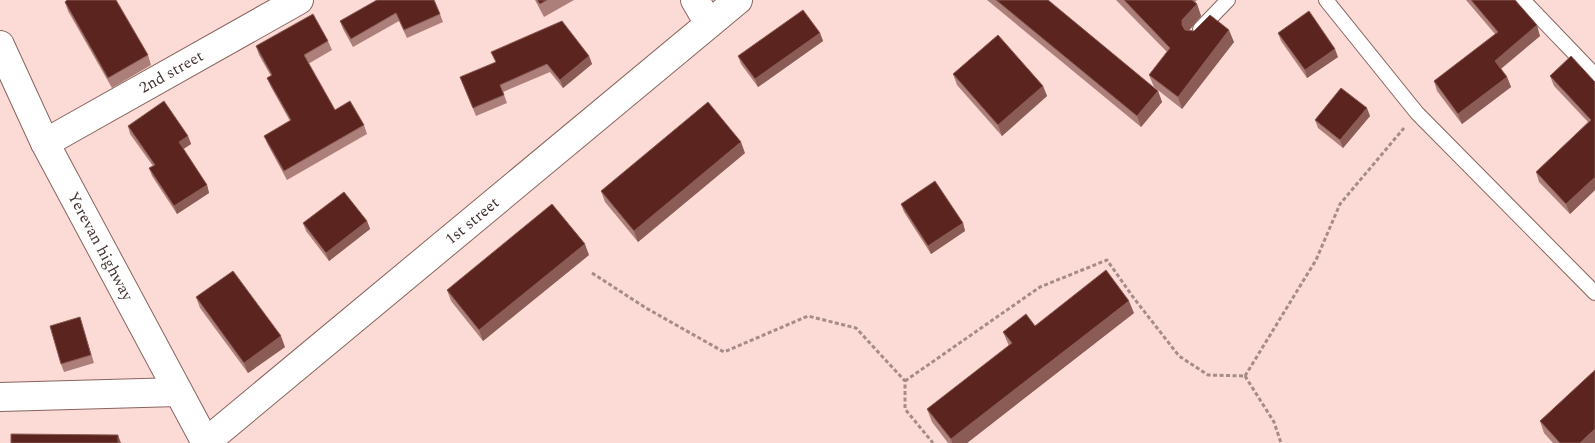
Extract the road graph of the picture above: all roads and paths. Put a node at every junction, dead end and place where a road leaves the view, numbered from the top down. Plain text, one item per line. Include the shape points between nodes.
1 (299, 0) edge
2 (695, 0) edge
3 (738, 0) edge
4 (1228, 0) edge
5 (1326, 0) edge
6 (1523, 0) edge
7 (709, 24) junction
8 (1195, 35) edge
9 (0, 45) edge
10 (1595, 75) edge
11 (1417, 113) junction
12 (45, 143) junction
13 (592, 273) dead end
14 (1595, 293) edge
15 (1245, 376) junction
16 (905, 381) junction
17 (178, 392) junction
18 (0, 397) edge
19 (206, 443) edge
20 (933, 443) edge
21 (1281, 443) edge

1 - 12 main road, 2nd street
2 - 7 main road
3 - 7 main road, 1st street
4 - 8 lane
5 - 11 lane
6 - 10 lane
7 - 19 main road, 1st street
9 - 12 main road, Yerevan highway
11 - 14 lane
11 - 15 path via 1340,204 1316,260
12 - 17 main road, Yerevan highway
13 - 16 path via 724,352 808,316 856,328
15 - 16 path via 1208,375 1179,356 1107,260 1040,287
15 - 21 path via 1274,422
16 - 20 path via 905,410
17 - 18 main road
17 - 19 main road, Yerevan highway

